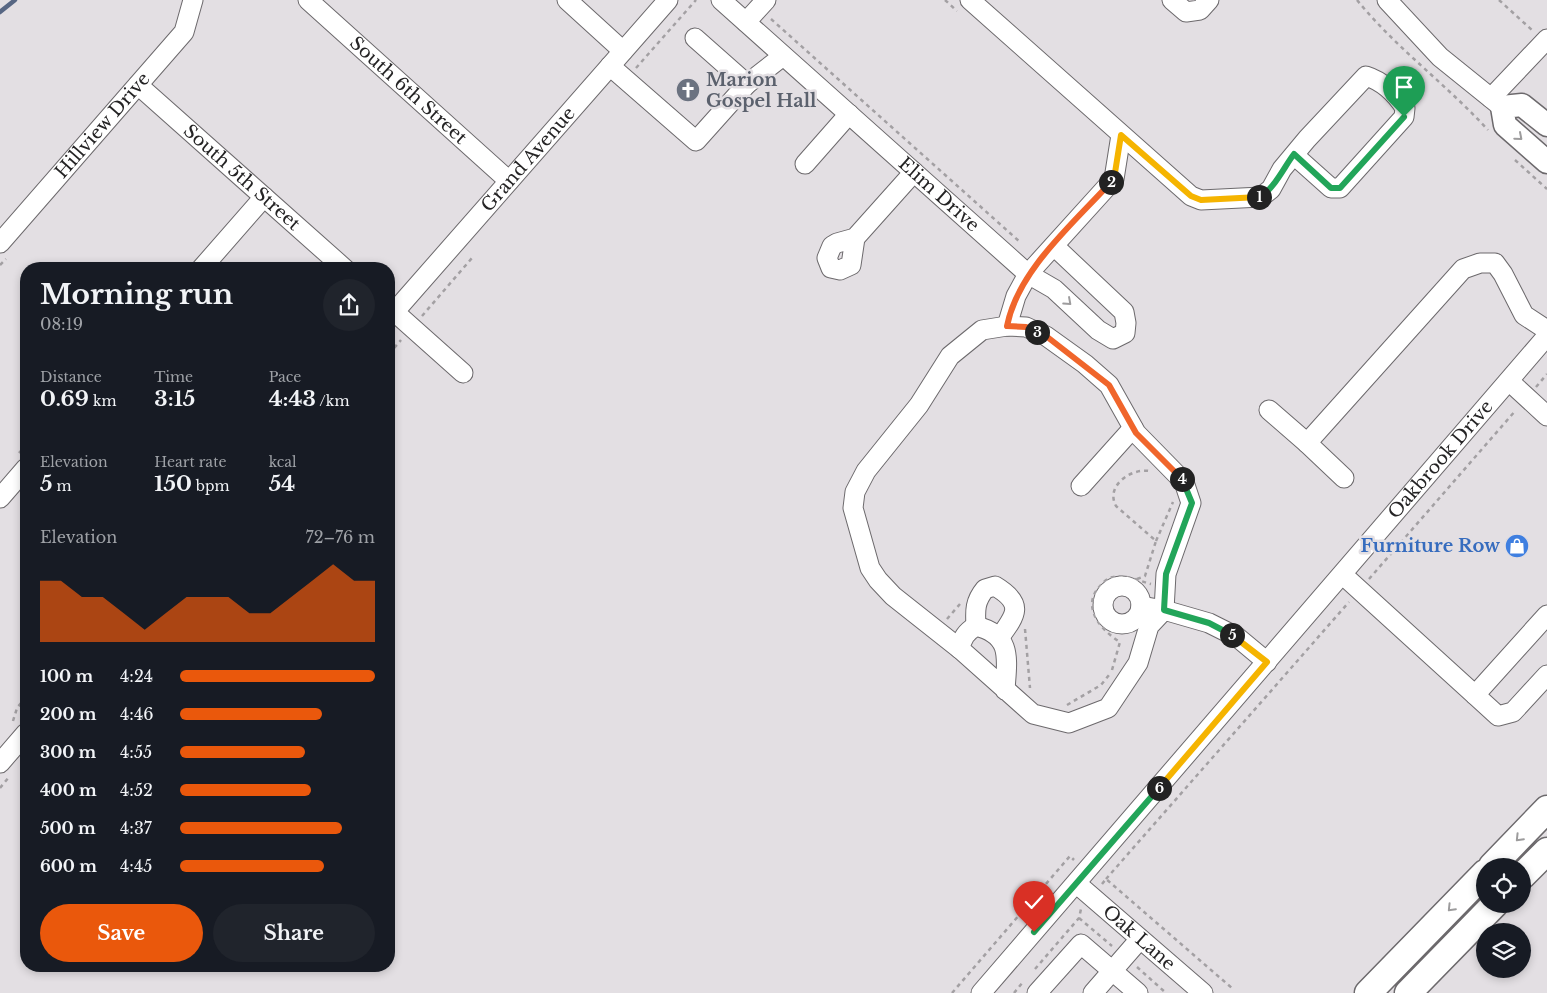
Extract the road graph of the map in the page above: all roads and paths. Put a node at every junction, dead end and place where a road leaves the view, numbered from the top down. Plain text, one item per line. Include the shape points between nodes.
1 (193, 0) edge
2 (308, 0) edge
3 (567, 0) edge
4 (668, 0) edge
5 (696, 0) edge
6 (721, 0) edge
7 (970, 0) edge
8 (1172, 0) edge
9 (1209, 0) edge
10 (1356, 0) edge
11 (1387, 0) edge
12 (1499, 0) edge
13 (763, 4) edge
14 (746, 22) junction
15 (695, 38) dead end
16 (1546, 40) edge
17 (623, 51) junction
18 (783, 56) junction
19 (610, 66) junction
20 (626, 80) junction
21 (747, 84) junction
22 (138, 85) junction
23 (1497, 103) junction
24 (849, 114) junction
25 (1547, 124) edge
26 (1490, 132) dead end
27 (1121, 135) junction
28 (1294, 154) junction
29 (1515, 160) dead end
30 (1547, 162) edge
31 (805, 164) dead end
32 (914, 172) junction
33 (509, 181) junction
34 (1547, 189) edge
35 (264, 197) junction
36 (856, 238) dead end
37 (1020, 242) dead end
38 (1054, 246) junction
39 (6, 248) edge
40 (472, 258) dead end
41 (207, 262) edge
42 (337, 262) edge
43 (0, 265) edge
44 (1028, 274) junction
45 (395, 308) edge
46 (395, 315) edge
47 (417, 321) dead end
48 (1007, 326) junction
49 (1547, 330) edge
50 (406, 334) dead end
51 (1547, 336) edge
52 (395, 347) edge
53 (463, 373) dead end
54 (1547, 374) edge
55 (1509, 381) junction
56 (1527, 398) junction
57 (1269, 410) dead end
58 (1547, 416) edge
59 (1133, 428) junction
60 (1307, 443) junction
61 (1154, 472) dead end
62 (20, 475) edge
63 (1344, 478) dead end
64 (1081, 486) dead end
65 (1178, 495) dead end
66 (0, 498) edge
67 (1156, 541) junction
68 (1343, 575) junction
69 (1136, 580) junction
70 (1155, 585) dead end
71 (1359, 590) junction
72 (966, 598) dead end
73 (1141, 606) dead end
74 (1164, 610) junction
75 (1547, 615) edge
76 (1025, 621) dead end
77 (944, 624) dead end
78 (976, 626) junction
79 (999, 638) junction
80 (960, 649) junction
81 (1288, 660) dead end
82 (1267, 662) junction
83 (1293, 665) junction
84 (1547, 675) edge
85 (1005, 690) junction
86 (1036, 695) dead end
87 (1475, 695) junction
88 (20, 704) edge
89 (1066, 706) dead end
90 (19, 728) edge
91 (0, 763) edge
92 (1547, 809) edge
93 (1547, 851) edge
94 (1500, 858) edge
95 (1077, 862) dead end
96 (1531, 867) edge
97 (1106, 879) junction
98 (1476, 882) edge
99 (1077, 884) junction
100 (1102, 884) dead end
101 (1081, 909) dead end
102 (1486, 913) edge
103 (1140, 939) junction
104 (1034, 970) dead end
105 (1112, 971) junction
106 (1032, 985) edge
107 (993, 989) edge
108 (1233, 989) dead end
109 (952, 993) edge
110 (1014, 993) edge
111 (1093, 993) edge
112 (1138, 993) edge
113 (1203, 993) edge
114 (1368, 993) edge
115 (1408, 993) edge

1 - 22 street, Hillview Drive via 184,32
2 - 33 street, South 6th Street
3 - 17 street
4 - 17 street, Grand Avenue
5 - 20 path
6 - 14 street, Elim Drive
7 - 27 street
8 - 9 street via 1186,12 1200,10
10 - 26 path via 1397,45
11 - 23 street via 1440,56
12 - 16 path
13 - 14 street
13 - 37 path
14 - 18 street, Elim Drive
15 - 21 street
16 - 23 street
17 - 19 street, Grand Avenue
18 - 21 street
18 - 24 street, Elim Drive
19 - 20 street
19 - 33 street, Grand Avenue
20 - 21 street via 696,141
22 - 35 street, South 5th Street
22 - 39 street, Hillview Drive
23 - 25 main road via 1522,105
23 -> 30 main road via 1505,125
24 - 31 street
24 - 32 street, Elim Drive
27 - 28 street via 1191,196 1201,200 1261,197
27 - 38 street via 1114,179
28 - 28 street via 1366,76 1375,79 1397,97 1405,108 1404,117 1340,188 1331,188
29 - 34 path
32 - 36 street
32 - 44 street, Elim Drive
33 - 45 street, Grand Avenue
35 - 41 street
35 - 42 street, South 5th Street
38 - 44 street
44 -> 38 street, Elim Drive via 1054,289 1098,330 1113,339 1125,333 1124,312
39 - 43 path
40 - 47 path
44 - 48 street via 1016,296
46 - 53 street
48 - 59 street via 1026,327 1046,336 1085,364 1109,385
48 - 80 street via 982,330 950,356 919,405 866,471 855,492 853,508 856,522 870,568 878,580 892,596
49 - 60 street via 1524,315 1495,263 1480,263 1463,269
50 - 52 path
51 - 55 street, Oakbrook Drive
54 - 56 path
55 - 56 street
55 - 68 street, Oakbrook Drive
56 - 58 street
56 - 71 path
57 - 60 street
59 - 64 street
59 - 74 street via 1184,482 1192,503 1166,574
60 - 63 street
61 - 67 path via 1142,470 1128,474 1113,490 1112,500
62 - 66 street
65 - 67 path via 1168,510
67 - 69 path via 1145,576
68 - 71 street
68 - 82 street, Oakbrook Drive
69 - 70 path
69 - 89 path via 1112,577 1097,589 1092,602 1097,622 1120,642 1112,672 1101,685
71 - 83 path
71 - 87 street
72 - 77 path
73 - 74 street
74 - 82 street via 1209,623 1230,634
74 - 85 street via 1149,626 1138,663 1108,708 1068,723 1033,714
75 - 87 street
76 - 86 path via 1030,688
78 - 79 street
78 - 79 street via 977,599 985,588 995,586 1007,593 1016,608
78 - 80 street via 962,638
79 - 85 street via 1007,651
80 - 85 street
81 - 83 path
82 - 99 street, Oakbrook Drive
83 - 97 path
84 - 87 street via 1513,712 1498,716
88 - 90 path via 17,708
90 - 91 street
92 -> 94 highway
93 - 96 highway
95 - 109 path via 1070,856
97 - 100 path
97 - 108 path
98 -> 114 highway
99 - 103 street, Oak Lane
99 - 107 street, Oakbrook Drive
101 - 104 path via 1079,918
102 - 115 highway
103 - 105 street
103 - 113 street, Oak Lane
105 - 106 street via 1081,944
105 - 111 street
105 - 112 street
106 - 110 path

